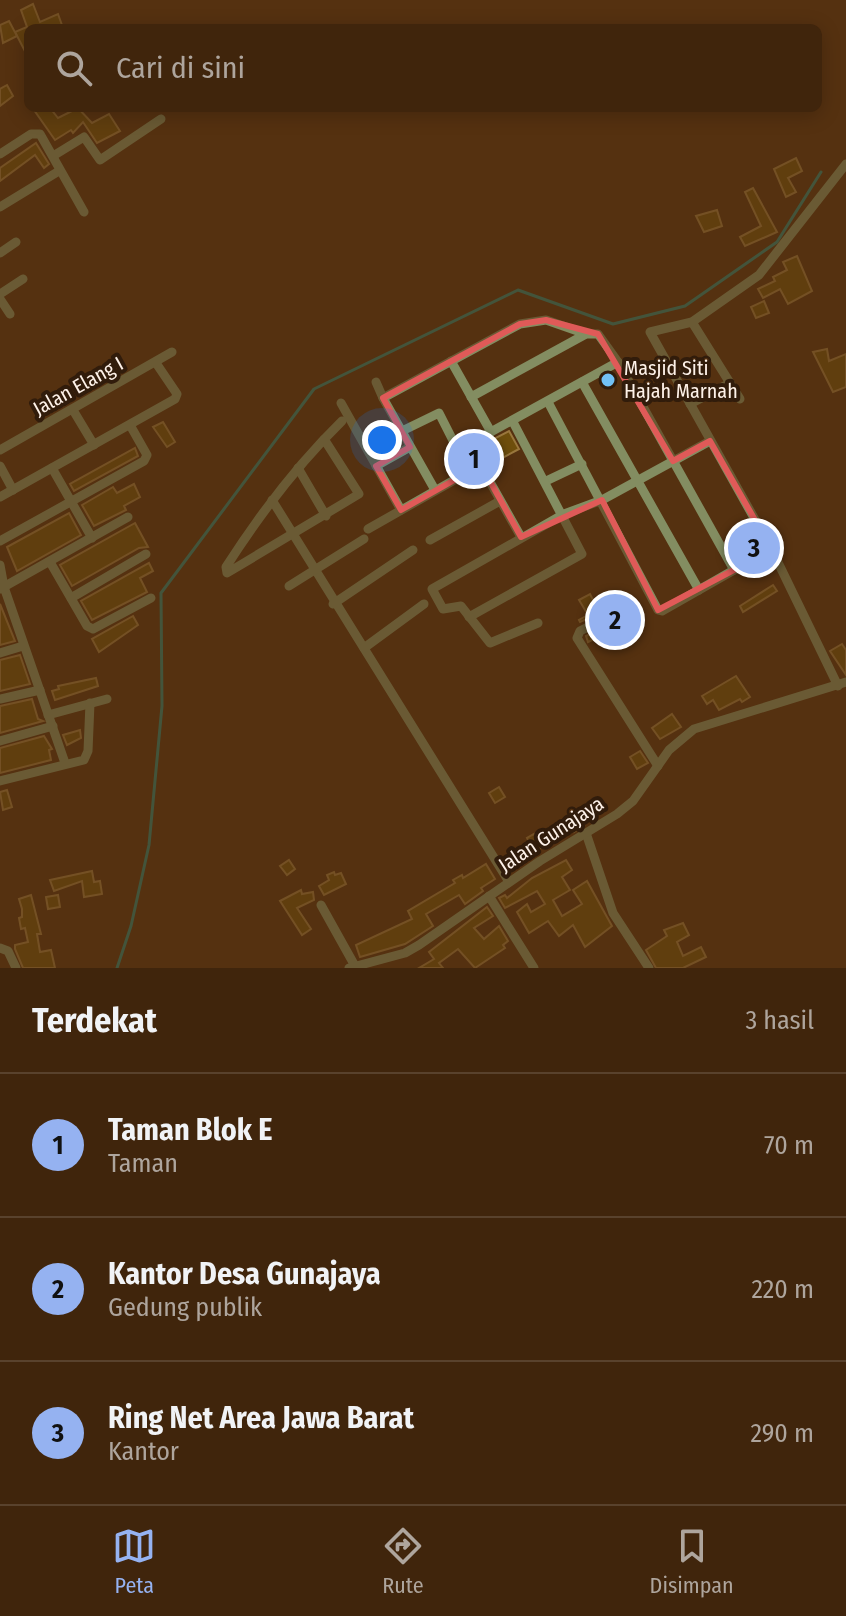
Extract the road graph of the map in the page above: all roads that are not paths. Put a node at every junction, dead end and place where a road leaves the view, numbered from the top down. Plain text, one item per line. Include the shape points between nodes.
1 (161, 119) dead end
2 (0, 154) edge
3 (53, 156) junction
4 (846, 164) edge
5 (59, 171) junction
6 (0, 207) edge
7 (84, 212) dead end
8 (16, 242) dead end
9 (0, 253) edge
10 (23, 279) dead end
11 (0, 296) edge
12 (10, 314) dead end
13 (692, 322) junction
14 (586, 334) junction
15 (172, 352) dead end
16 (451, 361) junction
17 (618, 362) junction
18 (156, 363) junction
19 (376, 382) dead end
20 (582, 382) junction
21 (730, 383) junction
22 (471, 397) junction
23 (383, 398) junction
24 (740, 399) dead end
25 (548, 402) junction
26 (341, 403) dead end
27 (690, 404) junction
28 (73, 410) junction
29 (342, 421) dead end
30 (513, 422) junction
31 (130, 425) junction
32 (402, 431) junction
33 (491, 432) junction
34 (324, 439) junction
35 (476, 440) junction
36 (710, 441) junction
37 (94, 445) junction
38 (410, 447) junction
39 (0, 450) edge
40 (458, 450) junction
41 (673, 461) junction
42 (582, 464) junction
43 (0, 466) edge
44 (376, 466) junction
45 (481, 466) junction
46 (52, 468) junction
47 (298, 468) junction
48 (469, 472) junction
49 (638, 480) junction
50 (546, 481) junction
51 (13, 490) junction
52 (435, 490) junction
53 (0, 497) edge
54 (272, 500) junction
55 (602, 500) junction
56 (500, 501) junction
57 (72, 503) junction
58 (401, 510) junction
59 (564, 514) junction
60 (326, 516) junction
61 (128, 517) dead end
62 (292, 536) junction
63 (521, 537) junction
64 (92, 538) junction
65 (430, 540) dead end
66 (0, 541) edge
67 (413, 550) dead end
68 (772, 550) junction
69 (146, 554) dead end
70 (50, 562) junction
71 (0, 565) edge
72 (734, 570) junction
73 (313, 571) junction
74 (289, 586) dead end
75 (2, 588) edge
76 (699, 590) junction
77 (71, 598) junction
78 (151, 598) dead end
79 (333, 604) junction
80 (424, 604) dead end
81 (469, 617) junction
82 (606, 618) dead end
83 (538, 623) dead end
84 (23, 646) junction
85 (364, 648) junction
86 (0, 653) edge
87 (842, 684) edge
88 (40, 690) junction
89 (0, 699) edge
90 (107, 699) dead end
91 (90, 703) junction
92 (48, 715) junction
93 (53, 726) junction
94 (0, 741) edge
95 (65, 763) junction
96 (658, 766) junction
97 (0, 781) edge
98 (587, 836) junction
99 (509, 882) junction
100 (489, 896) junction
101 (321, 905) dead end
102 (0, 948) edge
103 (352, 967) edge
104 (16, 968) edge
105 (534, 968) edge
106 (649, 968) edge

1 - 3 street via 100,160 84,137
2 - 3 street via 36,132
3 - 5 street
4 - 13 street via 759,275
5 - 6 street
5 - 7 street
8 - 9 street
10 - 11 street
11 - 12 street
13 - 21 street
13 - 27 street via 650,332
14 - 16 street via 546,320 531,322
14 - 17 street via 605,340
14 - 22 street
15 - 18 street, Jalan Elang I
16 - 22 street
16 - 23 street
17 - 20 street
17 - 41 street
18 - 28 street, Jalan Elang I
18 - 31 street via 176,397
19 - 23 street
20 - 25 street
20 - 49 street
21 - 24 street
21 - 27 street
22 - 33 street
23 - 32 street
25 - 30 street
25 - 42 street
26 - 44 street
27 - 36 street
28 - 37 street
28 - 39 street, Jalan Elang I
29 - 34 street
30 - 33 street
30 - 50 street
31 - 37 street
31 - 57 street via 147,455 144,461
32 - 38 street
32 - 40 street via 439,413
33 - 35 street
34 - 47 street
34 - 60 street via 359,494
35 - 40 street
35 - 45 street via 486,459
36 - 41 street
36 - 68 street
37 - 46 street
38 - 44 street
38 - 52 street
40 - 48 street
41 - 49 street
41 - 72 street
42 - 50 street
42 - 55 street
43 - 51 street
44 - 58 street
45 - 48 street
45 - 56 street
46 - 51 street
46 - 57 street
47 - 54 street
47 - 60 street
48 - 52 street
49 - 55 street
49 - 76 street
50 - 59 street
51 - 53 street
52 - 58 street
54 - 62 street
54 - 62 street via 226,571 231,574
55 - 59 street
55 - 76 street via 658,610
56 - 63 street
56 - 65 street
57 - 64 street
57 - 66 street
58 - 73 street
59 - 63 street
59 - 81 street via 582,554
60 - 62 street
61 - 64 street
62 - 73 street
63 - 81 street via 432,589 443,609 458,604
64 - 70 street
67 - 79 street
68 - 72 street
68 - 87 street
69 - 77 street
70 - 75 street
70 - 77 street
71 - 75 street
72 - 76 street
73 - 74 street
73 - 79 street
75 - 84 street
77 - 78 street via 93,629
79 - 85 street
80 - 85 street
81 - 83 street via 494,644
82 - 96 street via 580,631 577,638
84 - 86 street
84 - 88 street
85 - 99 street
87 - 96 street, Jalan Gunajaya via 694,729
88 - 89 street
88 - 92 street
90 - 91 street
91 - 92 street
91 - 95 street via 87,756
92 - 93 street
93 - 94 street
93 - 95 street
95 - 97 street
96 - 98 street, Jalan Gunajaya via 633,801
98 - 99 street, Jalan Gunajaya
98 - 106 street via 613,913
99 - 100 street, Jalan Gunajaya
100 - 103 street, Jalan Gunajaya via 405,953
100 - 105 street
101 - 103 street
102 - 104 street via 8,951

